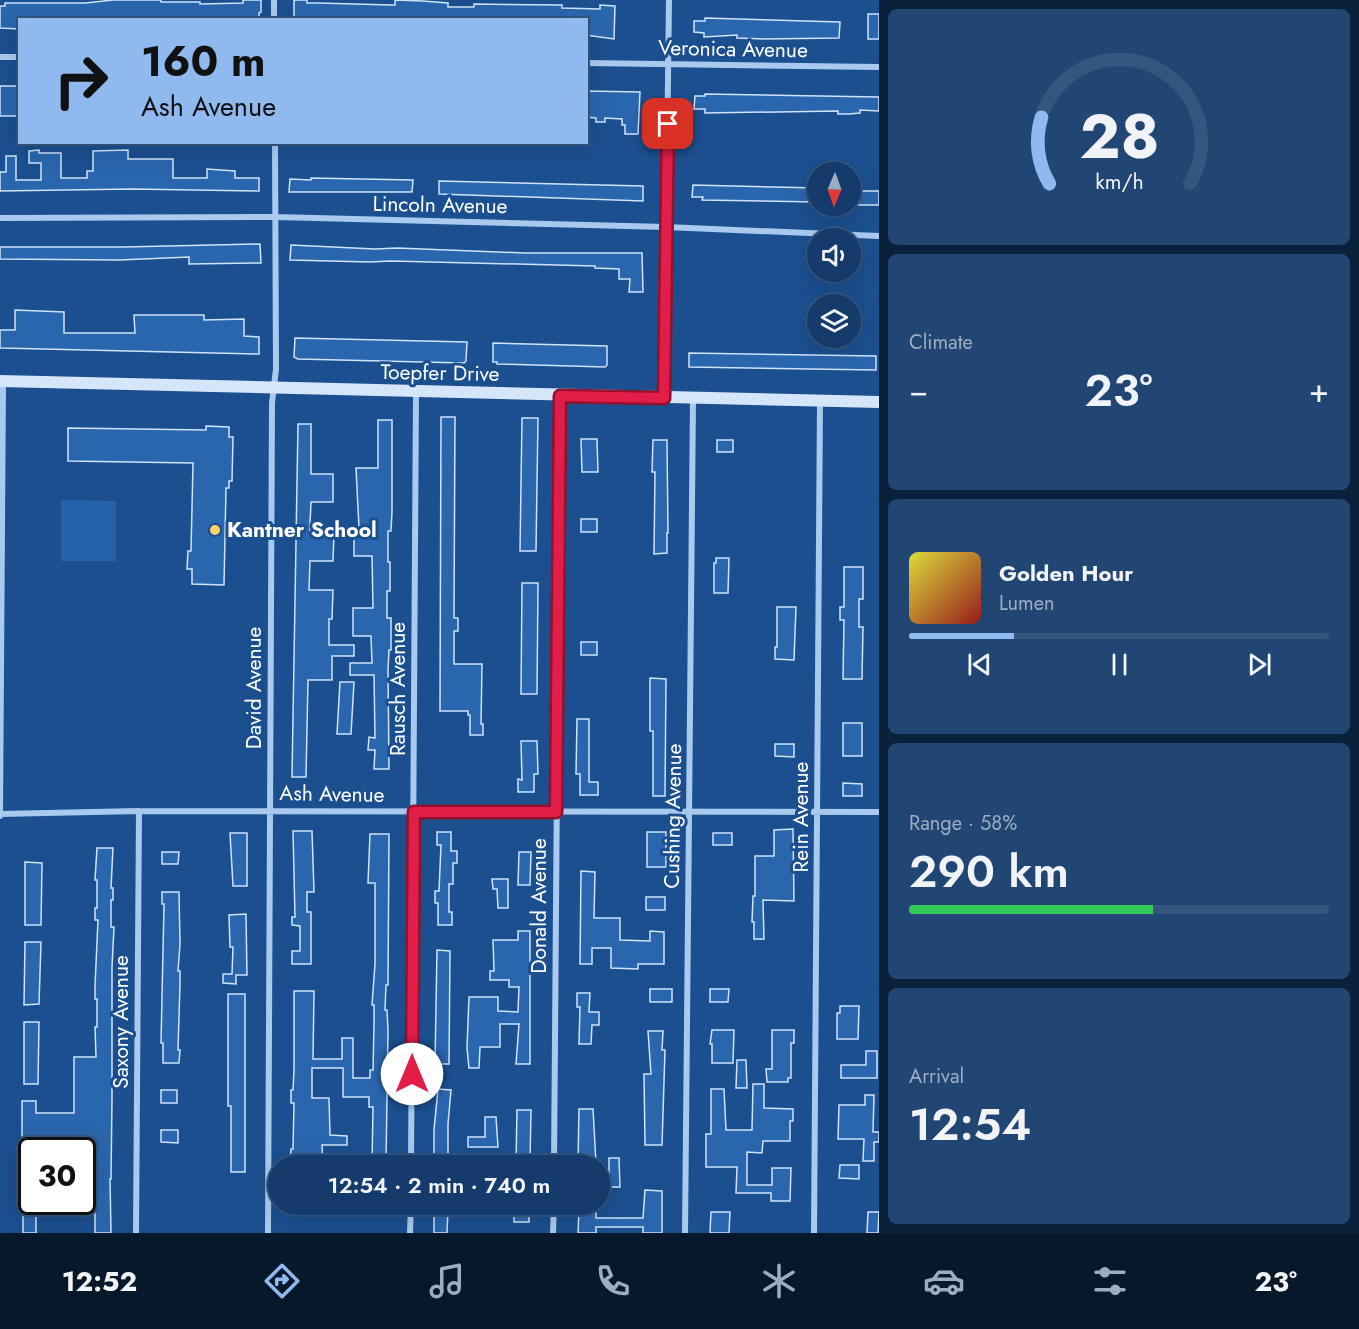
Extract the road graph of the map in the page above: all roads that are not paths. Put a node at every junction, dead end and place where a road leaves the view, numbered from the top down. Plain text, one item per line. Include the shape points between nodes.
1 (274, 0) edge
2 (669, 0) edge
3 (274, 18) edge
4 (0, 57) edge
5 (18, 57) edge
6 (588, 63) edge
7 (669, 66) junction
8 (879, 67) edge
9 (275, 144) edge
10 (276, 217) junction
11 (0, 218) edge
12 (666, 226) junction
13 (879, 236) edge
14 (2, 382) edge
15 (273, 388) junction
16 (416, 393) junction
17 (560, 396) junction
18 (664, 398) junction
19 (693, 399) junction
20 (820, 400) junction
21 (879, 402) edge
22 (270, 810) junction
23 (139, 811) junction
24 (414, 812) junction
25 (556, 812) junction
26 (690, 812) junction
27 (817, 812) junction
28 (879, 812) edge
29 (0, 815) edge
30 (411, 1155) edge
31 (554, 1155) edge
32 (411, 1215) edge
33 (554, 1215) edge
34 (136, 1233) edge
35 (268, 1233) edge
36 (411, 1233) edge
37 (554, 1233) edge
38 (686, 1233) edge
39 (814, 1233) edge

1 - 3 street
2 - 7 street
4 - 5 street
6 - 7 street, Veronica Avenue
7 - 8 street, Veronica Avenue
7 - 12 street
9 - 10 street, David Avenue
10 - 11 street, Lincoln Avenue
10 - 12 street, Lincoln Avenue
10 - 15 street, David Avenue
12 - 13 street, Lincoln Avenue
12 - 18 street
14 - 15 street, Toepfer Drive
14 - 29 street
15 - 16 street, Toepfer Drive
15 - 22 street, David Avenue
16 - 17 street, Toepfer Drive
16 - 24 street, Rausch Avenue
17 - 18 street, Toepfer Drive
17 - 25 street, Donald Avenue
18 - 19 street, Toepfer Drive
19 - 20 street, Toepfer Drive
19 - 26 street, Cushing Avenue
20 - 21 street, Toepfer Drive
20 - 27 street, Rein Avenue
22 - 23 street, Ash Avenue
22 - 24 street, Ash Avenue
22 - 35 street, David Avenue
23 - 29 street, Ash Avenue
23 - 34 street, Saxony Avenue
24 - 25 street, Ash Avenue
24 - 30 street, Rausch Avenue
25 - 26 street, Ash Avenue
25 - 31 street, Donald Avenue
26 - 27 street, Ash Avenue
26 - 38 street, Cushing Avenue
27 - 28 street, Ash Avenue
27 - 39 street, Rein Avenue
32 - 36 street
33 - 37 street

